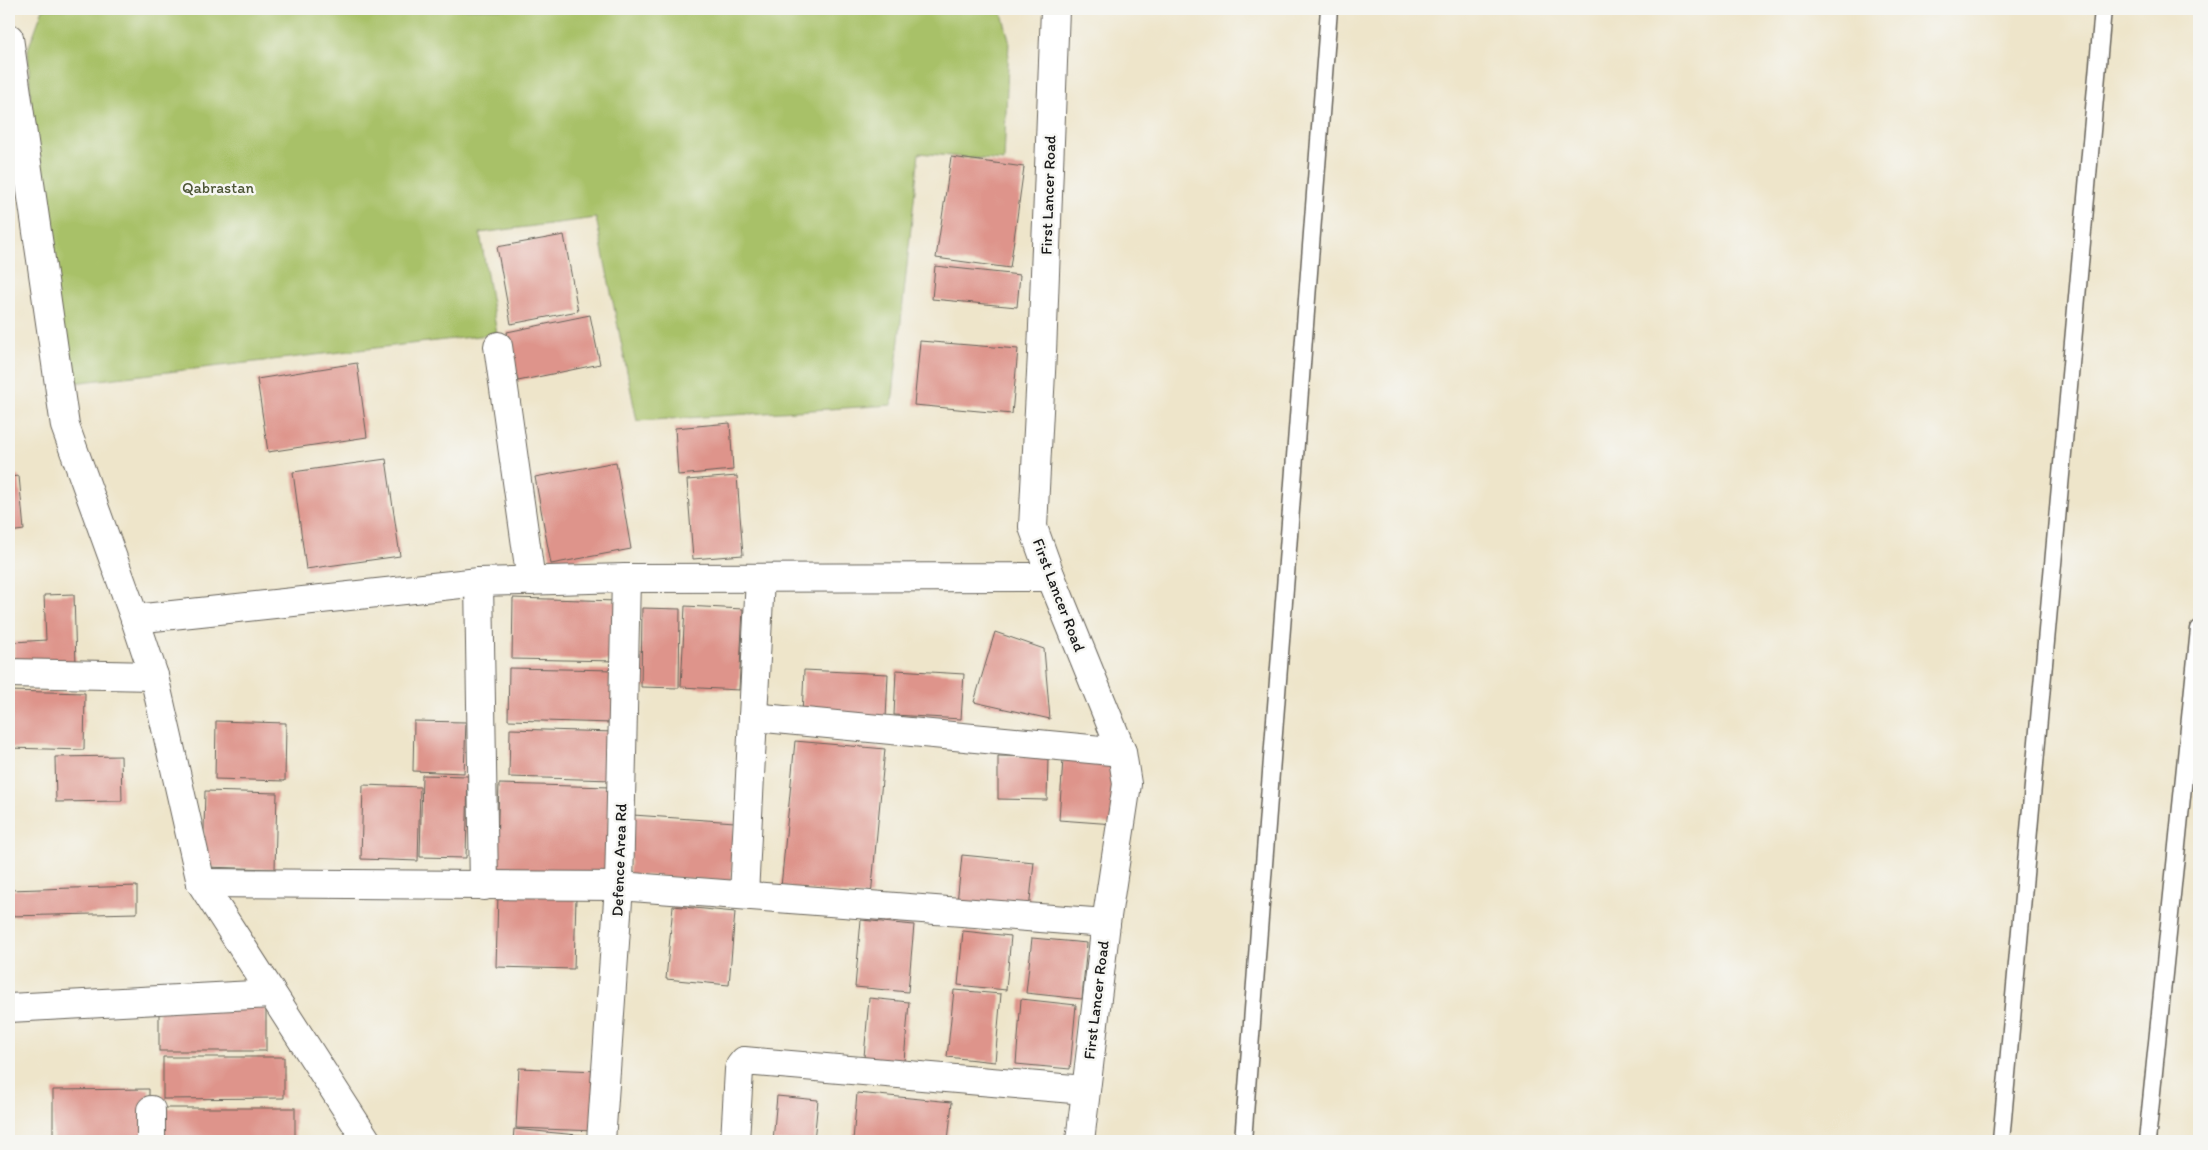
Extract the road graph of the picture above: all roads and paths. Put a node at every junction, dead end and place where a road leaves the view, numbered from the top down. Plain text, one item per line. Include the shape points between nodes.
1 (1055, 9) edge
2 (1330, 9) edge
3 (2103, 9) edge
4 (9, 38) edge
5 (498, 346) dead end
6 (1051, 577) junction
7 (626, 578) junction
8 (760, 578) junction
9 (479, 582) junction
10 (531, 582) junction
11 (136, 619) junction
12 (2199, 629) edge
13 (9, 673) edge
14 (154, 676) junction
15 (753, 717) junction
16 (1122, 752) junction
17 (201, 884) junction
18 (484, 886) junction
19 (619, 886) junction
20 (744, 895) junction
21 (1106, 923) junction
22 (272, 994) junction
23 (9, 1008) edge
24 (1085, 1090) junction
25 (151, 1110) dead end
26 (151, 1141) edge
27 (367, 1141) edge
28 (601, 1141) edge
29 (735, 1141) edge
30 (1080, 1141) edge
31 (1243, 1141) edge
32 (2001, 1141) edge
33 (2146, 1141) edge

1 - 6 street, First Lancer Road via 1032,527
2 - 31 lane
3 - 32 lane
4 - 11 street via 65,426
5 - 10 street
6 - 8 street
6 - 16 street, First Lancer Road
7 - 8 street
7 - 10 street
7 - 19 street, Defence Area Rd
8 - 15 street
9 - 10 street
9 - 11 street
9 - 18 street
11 - 14 street
12 - 33 lane
13 - 14 street
14 - 17 street
15 - 16 street
15 - 20 street
16 - 21 street, First Lancer Road via 1127,784
17 - 18 street
17 - 22 street
18 - 19 street
19 - 20 street
19 - 28 street, Defence Area Rd
20 - 21 street
21 - 24 street, First Lancer Road
22 - 23 street
22 - 27 street
24 - 29 street via 744,1061 739,1070
24 - 30 street, First Lancer Road
25 - 26 street

